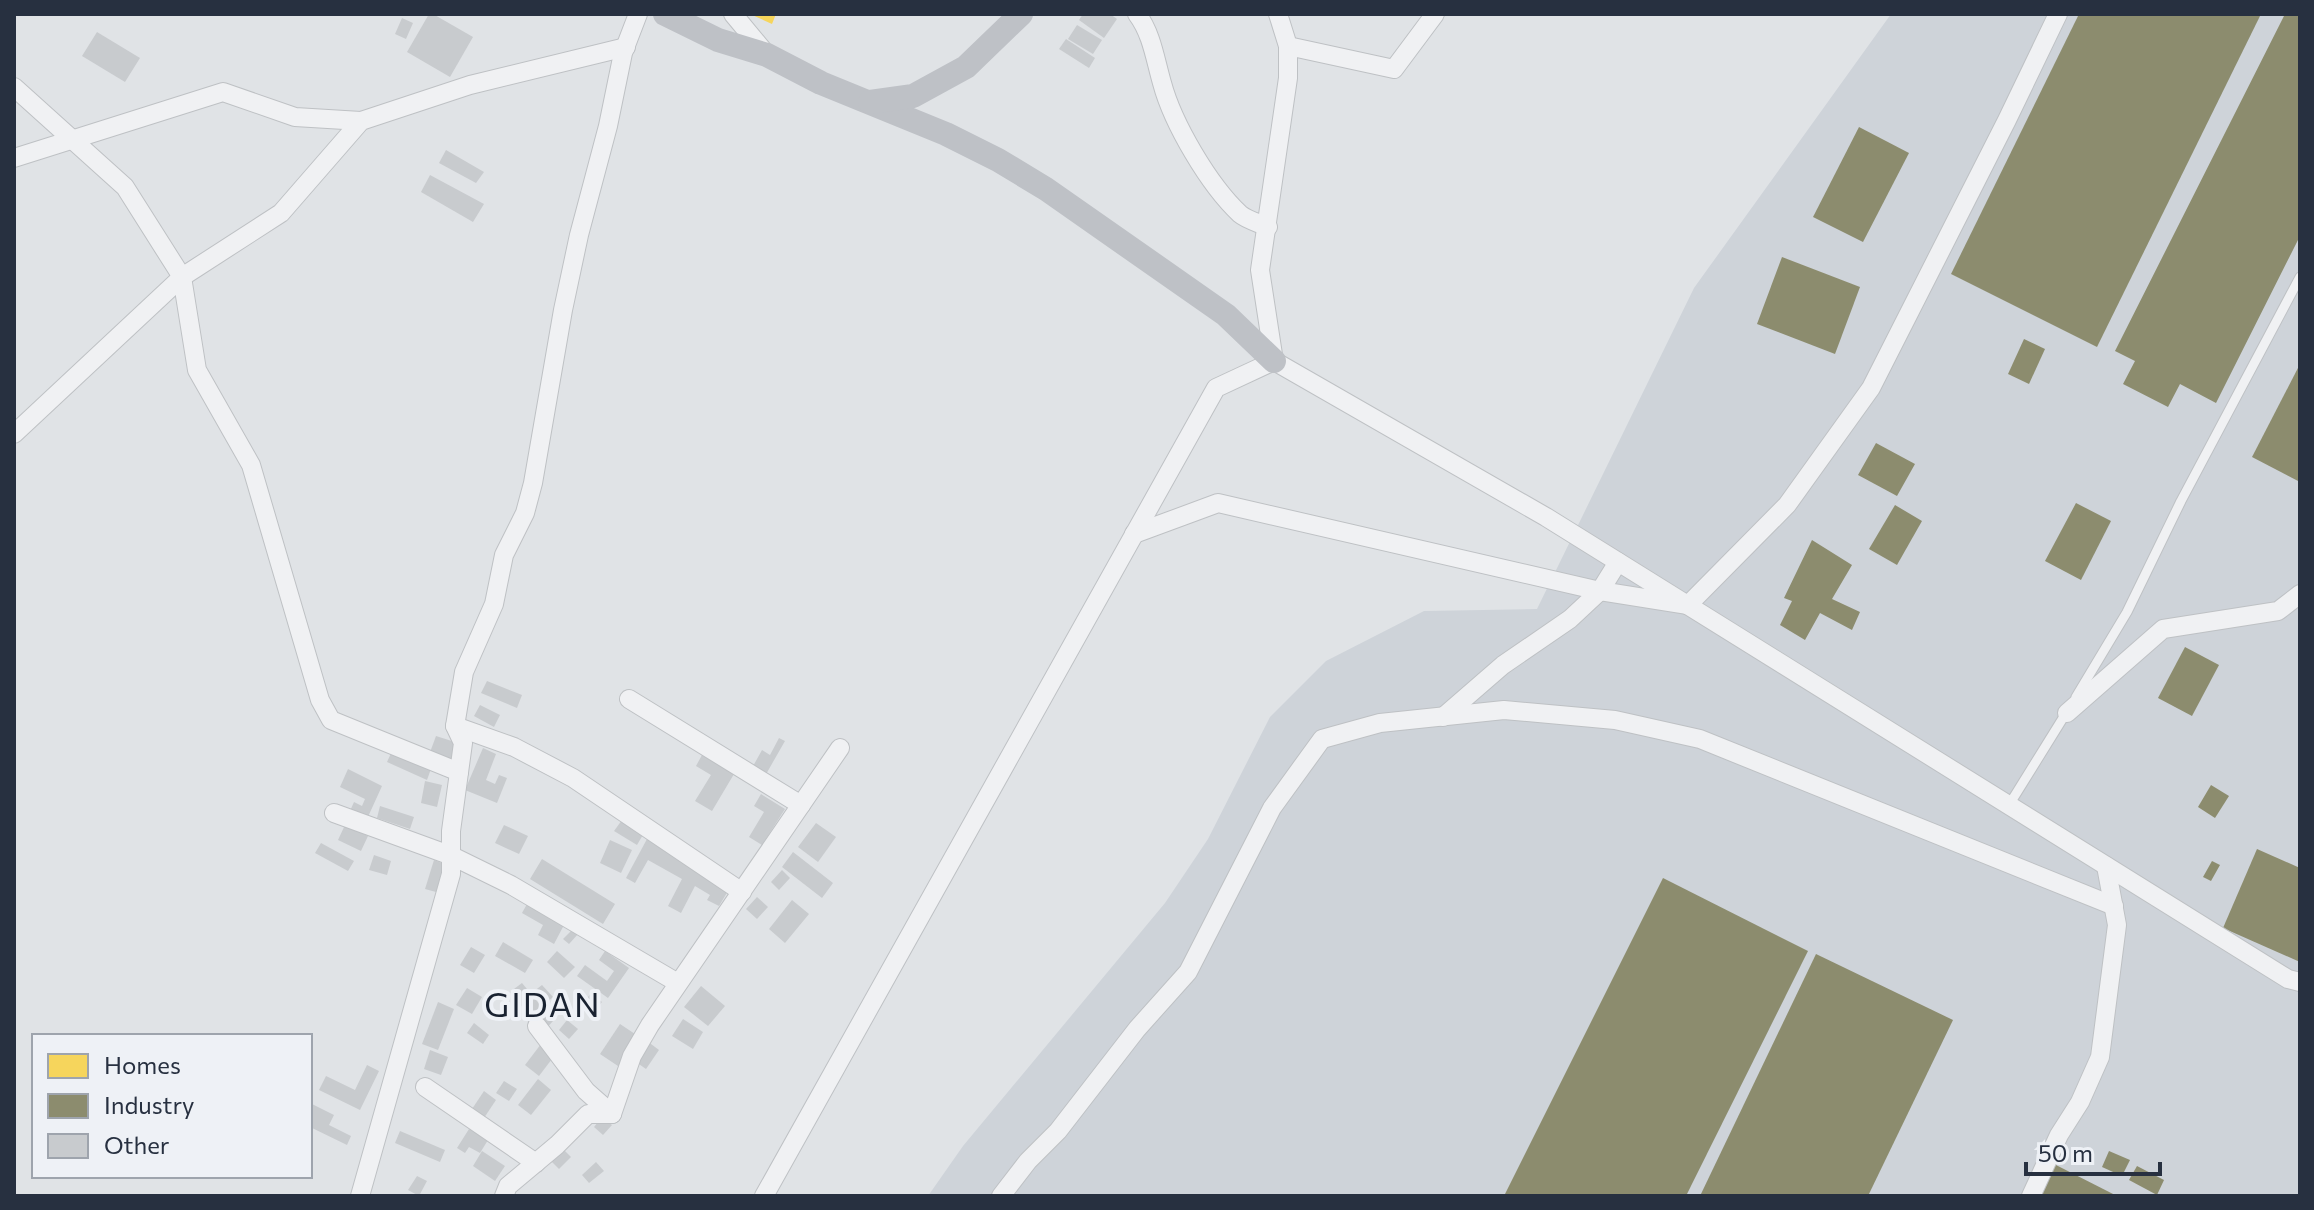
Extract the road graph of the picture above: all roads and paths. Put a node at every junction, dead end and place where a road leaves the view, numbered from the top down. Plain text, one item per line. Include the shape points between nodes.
1 (638, 14) edge
2 (665, 14) edge
3 (733, 14) edge
4 (1021, 14) edge
5 (1137, 14) edge
6 (1278, 14) edge
7 (1435, 14) edge
8 (2058, 14) edge
9 (1288, 46) junction
10 (626, 47) junction
11 (767, 55) junction
12 (14, 87) edge
13 (867, 102) junction
14 (361, 121) junction
15 (73, 139) junction
16 (14, 158) edge
17 (1268, 227) junction
18 (182, 277) junction
19 (2300, 277) edge
20 (1274, 361) junction
21 (14, 434) edge
22 (1134, 534) junction
23 (1618, 562) junction
24 (1600, 591) junction
25 (2300, 594) edge
26 (1688, 605) junction
27 (629, 699) dead end
28 (2067, 713) junction
29 (1443, 717) junction
30 (455, 726) junction
31 (840, 748) dead end
32 (459, 772) junction
33 (801, 805) junction
34 (2009, 805) junction
35 (334, 813) dead end
36 (452, 856) junction
37 (2106, 866) junction
38 (742, 892) junction
39 (2114, 906) junction
40 (2300, 982) edge
41 (678, 983) junction
42 (537, 1026) dead end
43 (425, 1087) dead end
44 (612, 1114) junction
45 (536, 1163) junction
46 (360, 1196) edge
47 (504, 1196) edge
48 (764, 1196) edge
49 (1001, 1196) edge
50 (2031, 1196) edge

1 - 10 street
2 - 11 street via 718,40
3 - 11 street
4 - 13 street via 966,67 913,96
5 - 17 street via 1168,98 1207,177 1242,216
6 - 9 street
7 - 9 street via 1394,69
8 - 26 street via 1871,388 1787,505
9 - 17 street
10 - 14 street via 470,85
10 - 30 street via 563,310 533,483 504,555 494,604 464,672
11 - 13 street
12 - 15 street
13 - 20 street via 946,134 1046,189 1226,315
14 - 15 street via 295,117 223,92
14 - 18 street via 281,213
15 - 16 street
15 - 18 street via 125,187
17 - 20 street via 1260,270
18 - 21 street
18 - 32 street via 197,370 251,465 320,700 331,720
19 - 28 lane via 2127,612
20 - 22 street via 1216,388
20 - 23 street
22 - 24 street via 1218,503
22 - 48 street
23 - 24 street
23 - 26 street
24 - 26 street
24 - 29 street
25 - 28 street via 2278,611 2163,629
26 - 34 street
27 - 33 street
28 - 34 lane
29 - 39 street via 1504,710 1615,720 1700,739
29 - 49 street via 1380,723 1322,739 1272,808 1188,972
30 - 32 street via 463,743
30 - 38 street via 514,747 573,778
31 - 33 street
32 - 36 street
33 - 38 street
34 - 37 street
35 - 36 street
36 - 41 street
36 - 46 street
37 - 39 street
37 - 40 street
38 - 41 street
39 - 50 street via 2117,925 2100,1057
41 - 44 street via 632,1056
42 - 44 street via 586,1091
43 - 45 street
44 - 45 street via 588,1114
45 - 47 street via 508,1186

